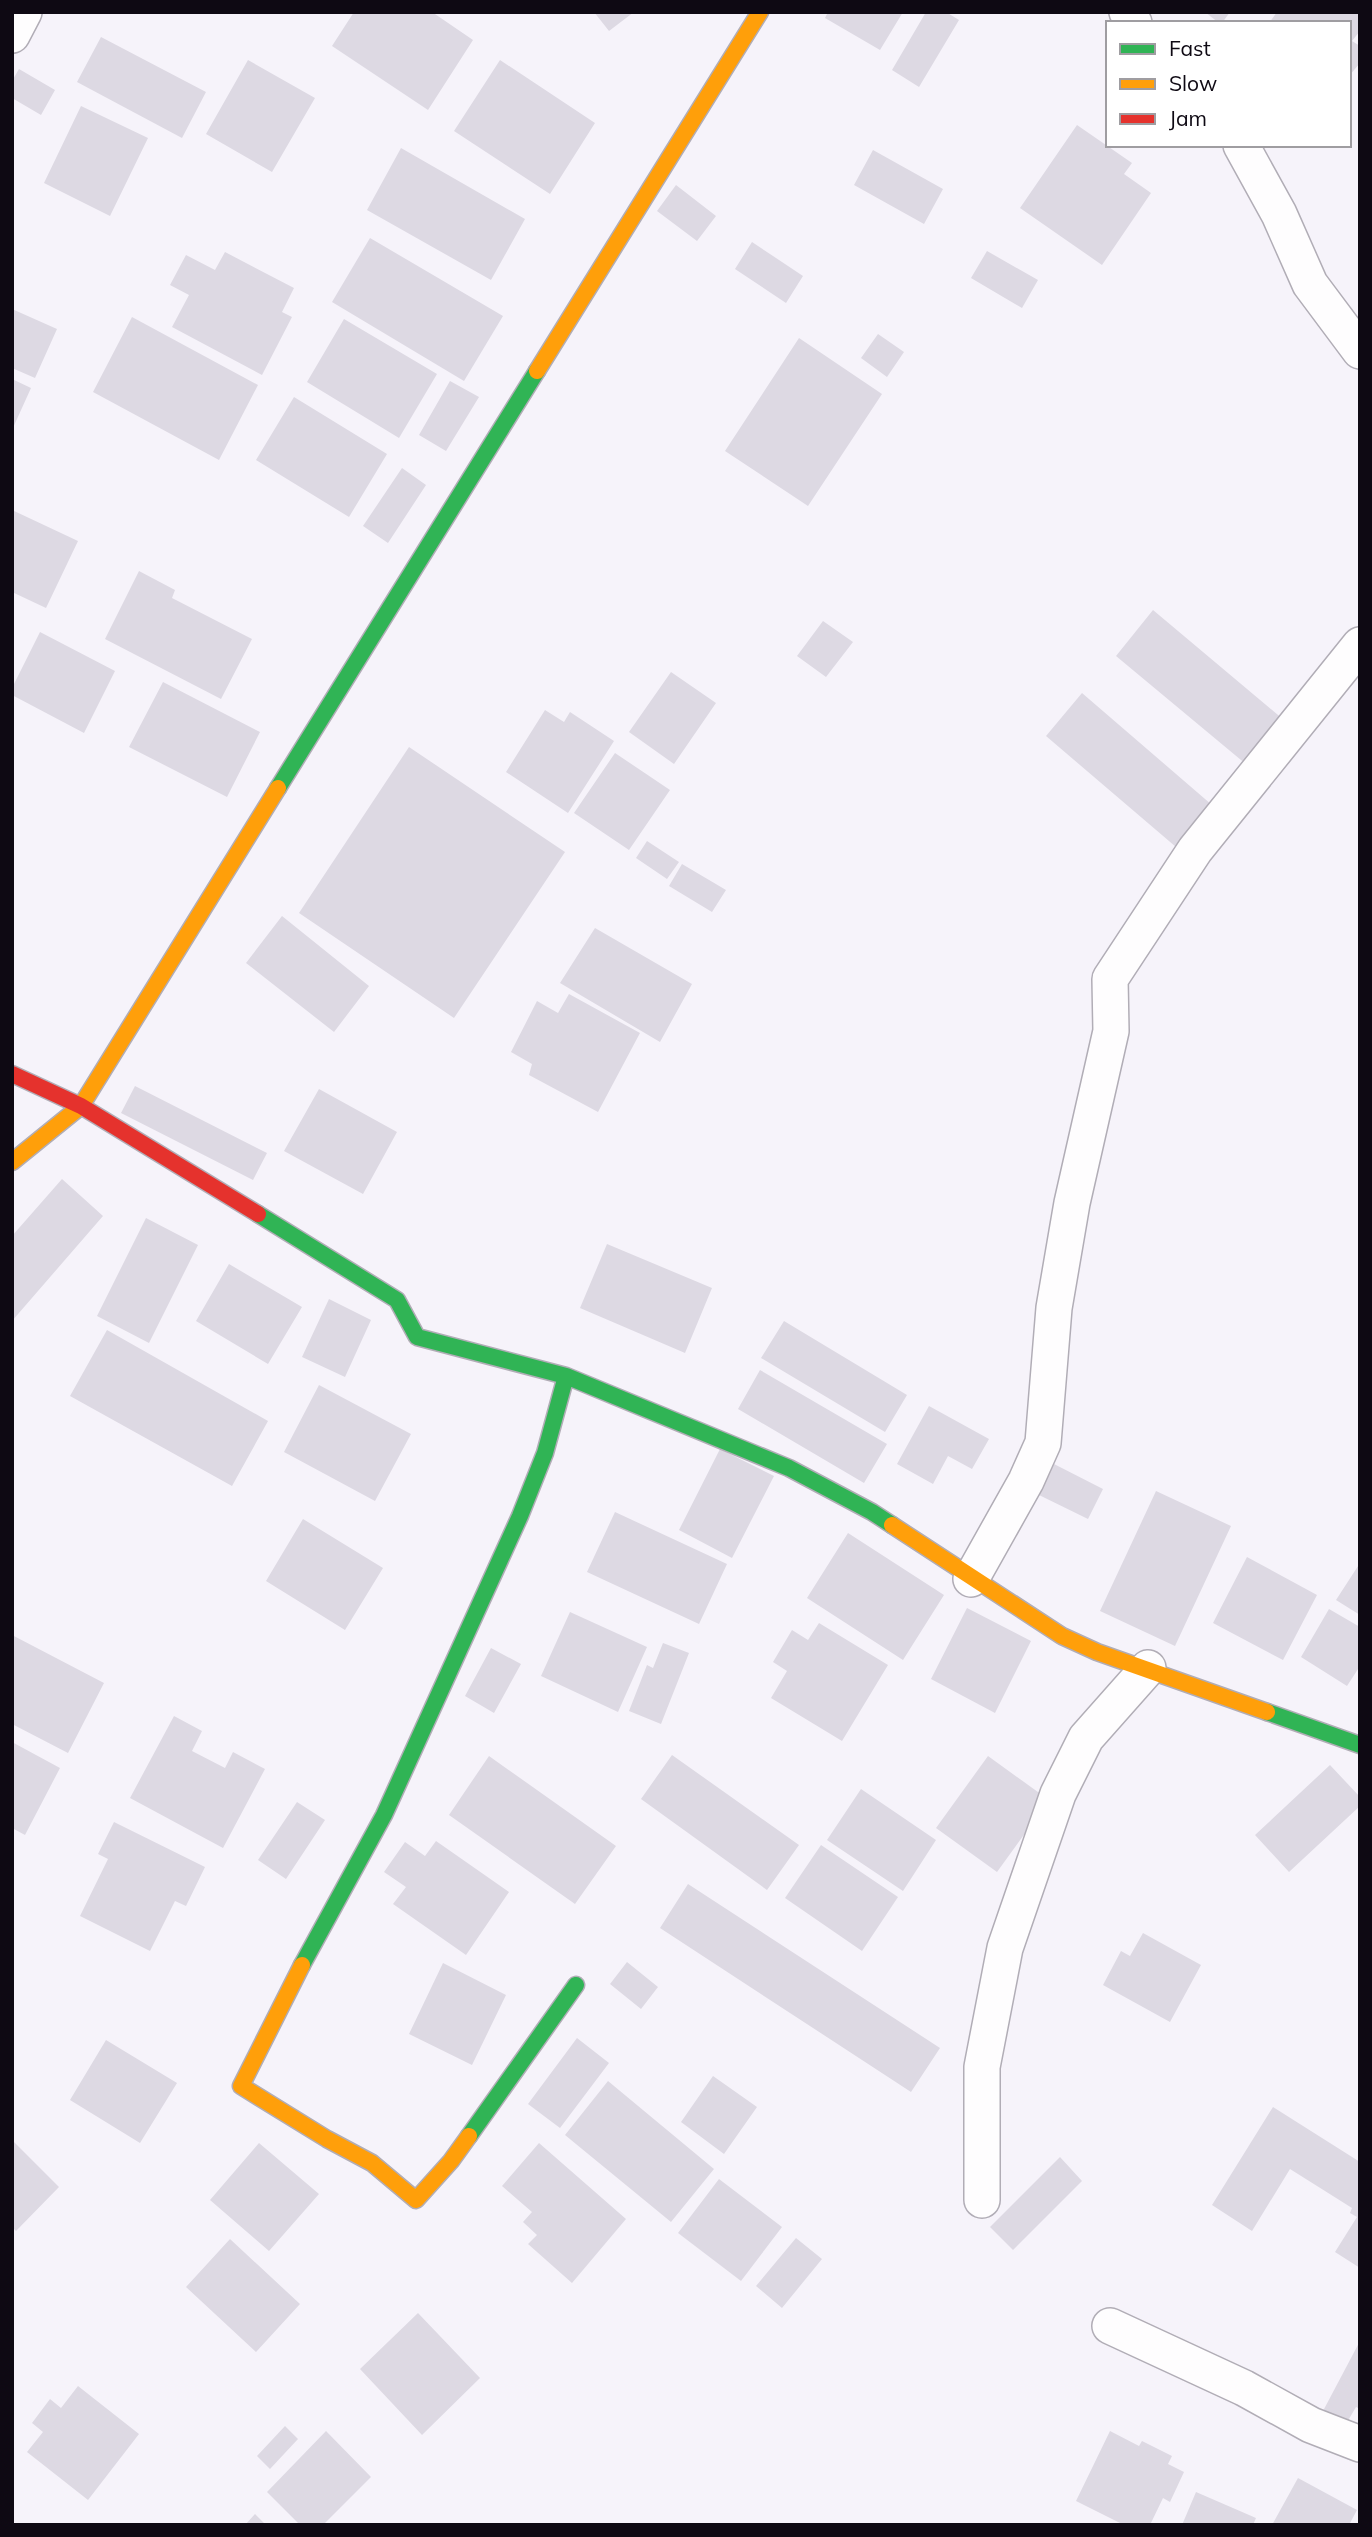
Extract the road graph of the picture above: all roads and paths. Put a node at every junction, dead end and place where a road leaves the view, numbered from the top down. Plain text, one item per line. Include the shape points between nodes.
1 (24, 12) edge
2 (760, 12) edge
3 (12, 35) edge
4 (1242, 147) edge
5 (1360, 351) edge
6 (1360, 645) edge
7 (12, 1074) edge
8 (80, 1105) junction
9 (12, 1162) edge
10 (566, 1376) junction
11 (971, 1579) junction
12 (1148, 1668) junction
13 (1360, 1745) edge
14 (576, 1985) dead end
15 (982, 2200) dead end
16 (1110, 2326) dead end
17 (1360, 2444) edge

1 - 3 street
2 - 8 street
4 - 5 street via 1310,284
6 - 11 street via 1195,850 1110,979 1111,1031 1072,1203 1054,1308 1043,1443
7 - 8 street
8 - 9 street
8 - 10 street via 397,1300 417,1337
10 - 11 street via 789,1468 872,1511
10 - 14 street via 545,1453 520,1516 384,1815 241,2086 372,2163 416,2200 451,2161
11 - 12 street via 1062,1636
12 - 13 street
12 - 15 street via 1086,1738 1058,1794 1005,1948 982,2067
16 - 17 street via 1244,2388 1311,2425

